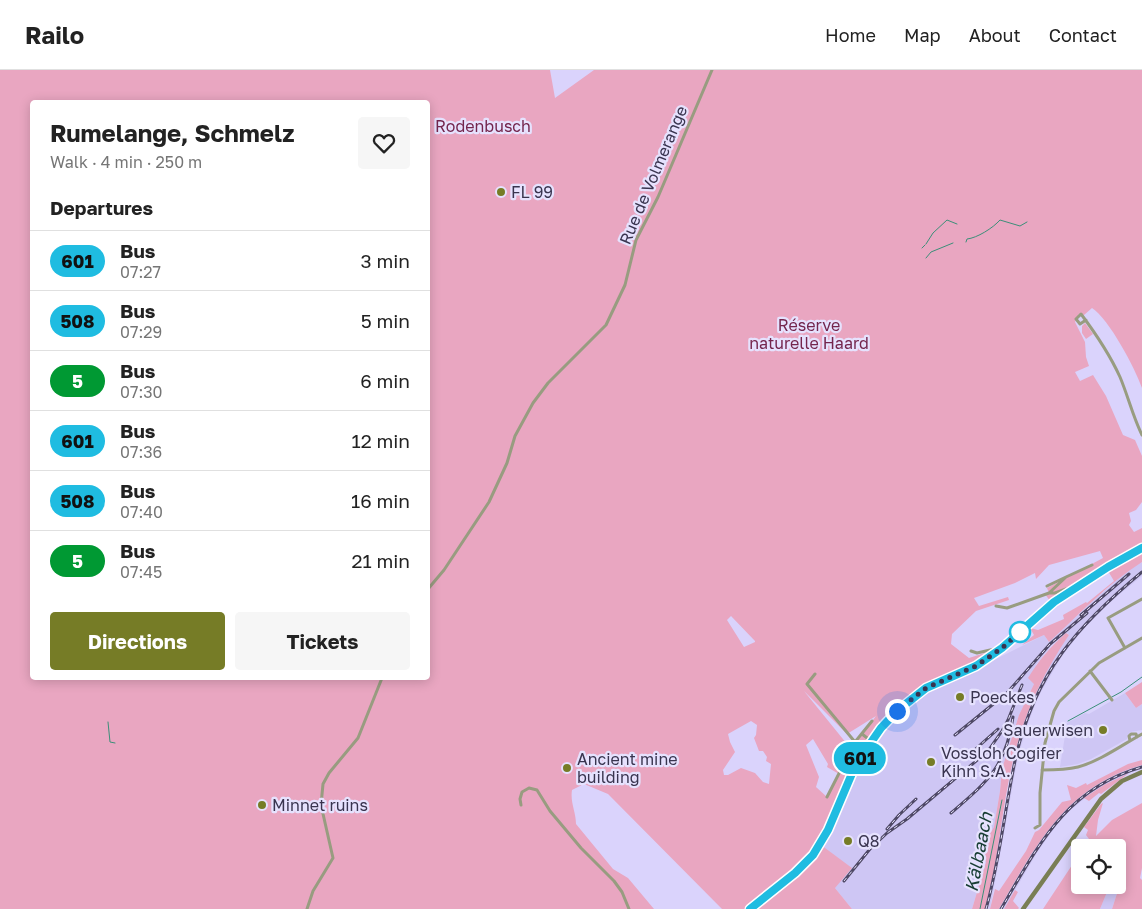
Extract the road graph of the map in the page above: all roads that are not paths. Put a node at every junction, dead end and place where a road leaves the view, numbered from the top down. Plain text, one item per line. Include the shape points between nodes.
1 (712, 70) edge
2 (1086, 320) junction
3 (1142, 435) edge
4 (1142, 548) edge
5 (1092, 565) dead end
6 (1066, 577) junction
7 (1047, 586) dead end
8 (430, 587) edge
9 (1070, 592) junction
10 (1049, 593) junction
11 (1142, 599) edge
12 (996, 606) dead end
13 (1142, 638) edge
14 (1002, 648) junction
15 (1125, 648) junction
16 (971, 651) dead end
17 (1090, 671) junction
18 (815, 674) dead end
19 (381, 680) edge
20 (1112, 700) dead end
21 (872, 721) dead end
22 (861, 734) junction
23 (1140, 735) edge
24 (871, 741) junction
25 (855, 742) junction
26 (1042, 770) junction
27 (1142, 772) edge
28 (827, 797) dead end
29 (521, 805) dead end
30 (1035, 828) dead end
31 (306, 909) edge
32 (629, 909) edge
33 (750, 909) edge
34 (1023, 909) edge

1 - 8 street, Rue de Volmerange via 658,197 636,240 625,285 606,325 548,384 533,404 515,436 490,502
2 - 2 street via 1080,324 1077,322 1081,314
2 - 3 street via 1119,376
4 - 9 main road
5 - 6 street
6 - 7 street
6 - 10 street
9 - 10 street via 1066,589
9 - 14 main road via 1046,608
10 - 12 street via 1007,608
11 - 15 street via 1108,618
13 - 15 street
14 - 16 street via 977,653
14 - 24 main road via 976,666 916,695
15 - 17 street
17 - 20 street
17 - 26 street via 1054,711
18 - 25 street via 807,684
19 - 31 street via 358,738 328,773 323,784 321,805 333,858
21 - 22 street
22 - 24 street
22 - 25 street
23 - 26 street via 1078,767
24 - 33 main road via 856,764 821,845 795,873
25 - 28 street
26 - 30 street via 1042,821
27 - 34 main road via 1122,781 1101,799
29 - 32 street via 522,792 529,788 537,790 581,848 614,881

